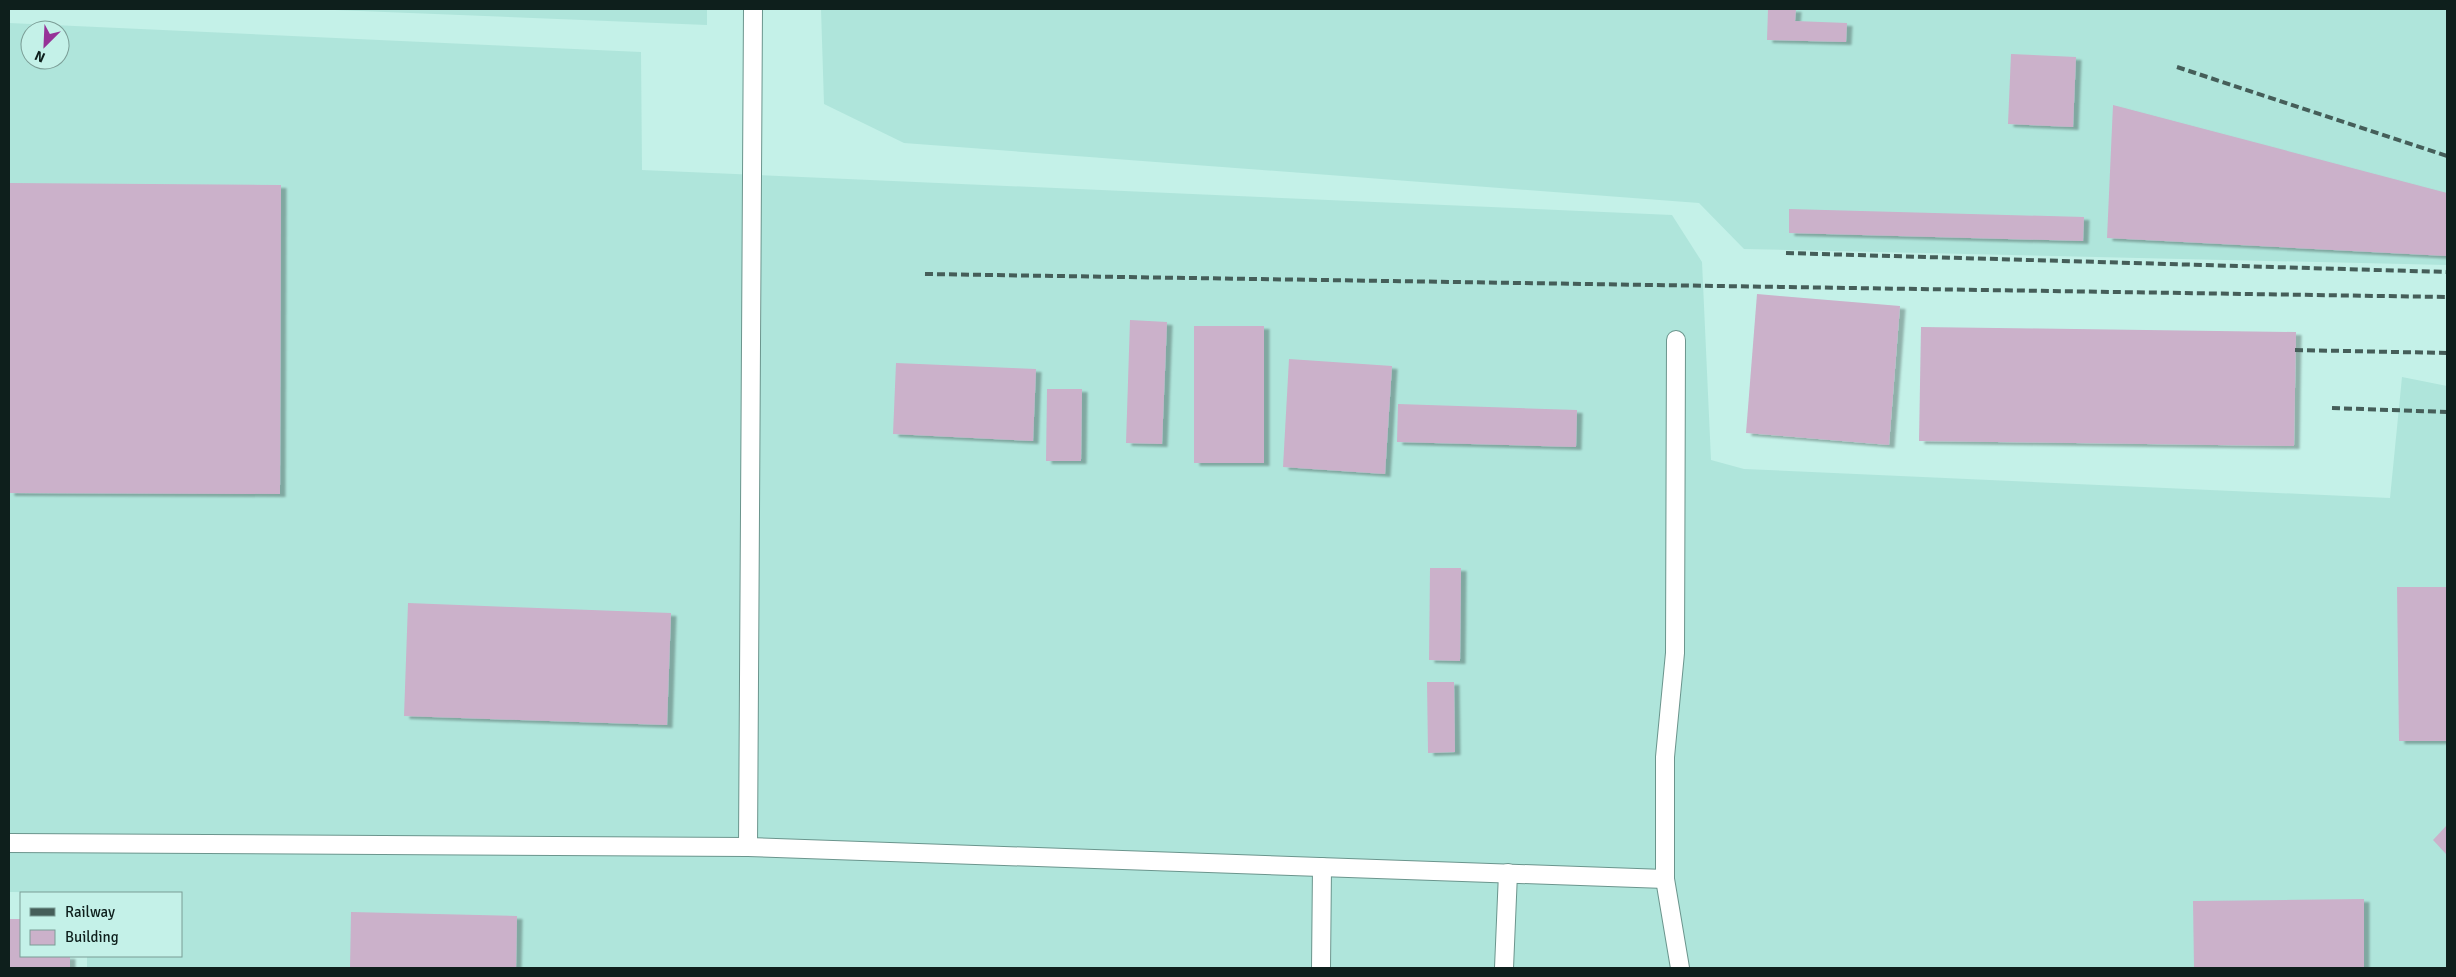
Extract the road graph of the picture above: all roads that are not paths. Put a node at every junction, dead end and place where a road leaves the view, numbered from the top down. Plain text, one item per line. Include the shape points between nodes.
1 (753, 9) edge
2 (1676, 340) dead end
3 (9, 843) edge
4 (748, 847) junction
5 (1322, 867) junction
6 (1508, 873) junction
7 (1665, 879) junction
8 (1321, 968) edge
9 (1504, 968) edge
10 (1680, 968) edge

1 - 4 lane
2 - 7 lane via 1675,653 1665,758
3 - 4 lane
4 - 5 lane
5 - 6 lane
5 - 8 lane
6 - 7 lane
6 - 9 lane
7 - 10 lane

